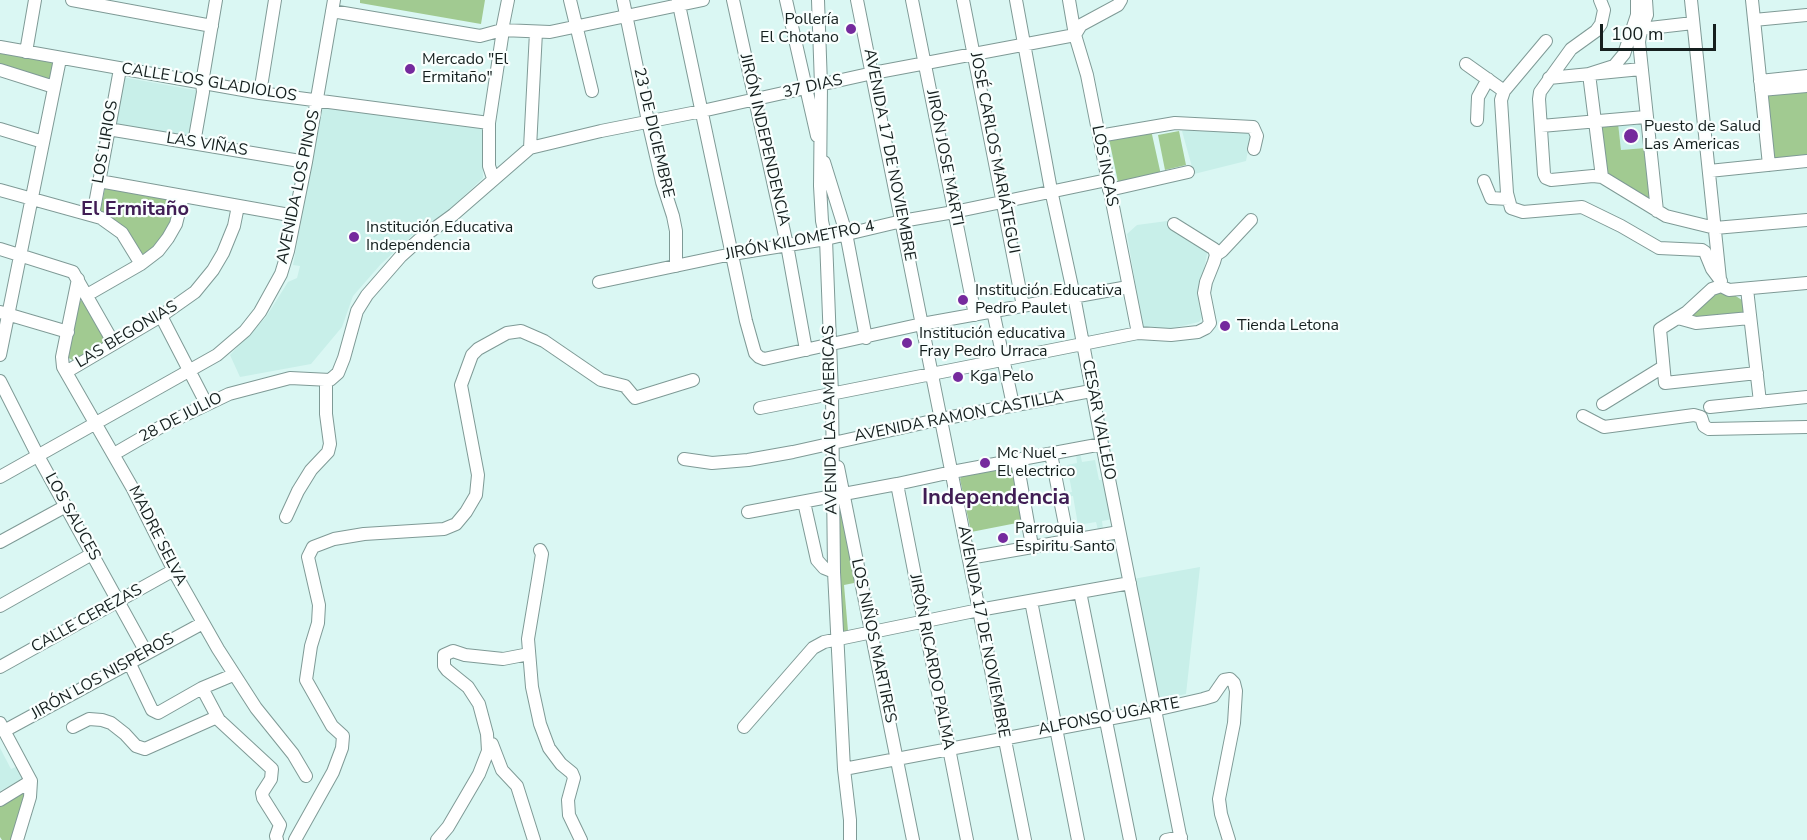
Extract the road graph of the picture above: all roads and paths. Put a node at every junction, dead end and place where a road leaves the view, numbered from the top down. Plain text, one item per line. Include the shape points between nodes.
1 (35, 0) edge
2 (72, 0) edge
3 (216, 0) edge
4 (275, 0) edge
5 (508, 0) edge
6 (570, 0) edge
7 (623, 0) edge
8 (703, 0) edge
9 (733, 0) edge
10 (786, 0) edge
11 (818, 0) edge
12 (858, 0) edge
13 (912, 0) edge
14 (963, 0) edge
15 (1016, 0) edge
16 (1069, 0) edge
17 (1121, 0) edge
18 (1600, 0) edge
19 (1637, 0) edge
20 (1646, 0) edge
21 (1691, 0) edge
22 (1752, 0) edge
23 (678, 2) edge
24 (333, 6) edge
25 (1807, 15) edge
26 (627, 16) junction
27 (1754, 20) junction
28 (1693, 22) junction
29 (212, 26) junction
30 (576, 27) junction
31 (1641, 29) junction
32 (536, 32) junction
33 (502, 33) junction
34 (1075, 35) junction
35 (1546, 41) dead end
36 (1025, 45) junction
37 (0, 47) edge
38 (26, 52) junction
39 (974, 54) junction
40 (60, 59) junction
41 (925, 64) junction
42 (1466, 64) dead end
43 (120, 69) junction
44 (1641, 69) junction
45 (0, 70) edge
46 (873, 73) junction
47 (1589, 74) junction
48 (1807, 76) edge
49 (1549, 78) junction
50 (1488, 79) junction
51 (202, 83) junction
52 (821, 85) junction
53 (1761, 86) junction
54 (1807, 86) edge
55 (54, 87) junction
56 (805, 88) junction
57 (592, 91) dead end
58 (1504, 91) junction
59 (260, 93) junction
60 (317, 99) junction
61 (754, 99) junction
62 (702, 111) junction
63 (1646, 117) junction
64 (1477, 120) dead end
65 (648, 121) junction
66 (1595, 121) junction
67 (489, 123) junction
68 (1541, 126) junction
69 (0, 129) edge
70 (108, 129) junction
71 (1099, 136) junction
72 (44, 142) junction
73 (194, 143) junction
74 (530, 148) junction
75 (1254, 149) dead end
76 (822, 154) junction
77 (1807, 161) edge
78 (306, 162) junction
79 (1769, 165) junction
80 (1709, 171) junction
81 (1188, 172) dead end
82 (1602, 177) junction
83 (493, 178) junction
84 (99, 181) junction
85 (1484, 181) dead end
86 (1108, 185) junction
87 (0, 190) edge
88 (1052, 190) junction
89 (183, 196) junction
90 (1508, 199) junction
91 (32, 200) junction
92 (1003, 201) junction
93 (238, 206) junction
94 (1657, 211) junction
95 (954, 212) junction
96 (93, 215) junction
97 (296, 216) junction
98 (1251, 220) dead end
99 (1807, 220) edge
100 (902, 221) junction
101 (1174, 224) dead end
102 (1715, 228) junction
103 (846, 233) junction
104 (826, 239) junction
105 (787, 245) junction
106 (0, 249) edge
107 (732, 254) junction
108 (21, 255) junction
109 (1216, 255) junction
110 (141, 264) junction
111 (676, 267) junction
112 (78, 279) junction
113 (599, 282) dead end
114 (1721, 283) junction
115 (1807, 283) edge
116 (1128, 287) junction
117 (1807, 288) edge
118 (1747, 289) junction
119 (87, 295) junction
120 (1074, 296) junction
121 (1023, 306) junction
122 (993, 311) junction
123 (4, 313) edge
124 (975, 315) junction
125 (161, 316) junction
126 (1678, 318) junction
127 (1750, 318) junction
128 (922, 324) junction
129 (68, 332) junction
130 (1138, 333) junction
131 (866, 338) junction
132 (113, 342) junction
133 (1083, 344) junction
134 (830, 346) junction
135 (806, 350) junction
136 (0, 355) edge
137 (1004, 360) junction
138 (1663, 366) junction
139 (190, 371) junction
140 (66, 372) junction
141 (1756, 373) junction
142 (932, 375) junction
143 (693, 380) dead end
144 (0, 381) edge
145 (326, 381) junction
146 (1091, 391) junction
147 (832, 394) junction
148 (1807, 397) edge
149 (1760, 402) junction
150 (206, 403) junction
151 (4, 404) edge
152 (1603, 404) dead end
153 (1013, 405) junction
154 (1710, 407) dead end
155 (760, 408) dead end
156 (1583, 416) dead end
157 (941, 419) junction
158 (95, 423) junction
159 (1807, 427) edge
160 (832, 442) junction
161 (1102, 444) junction
162 (114, 454) junction
163 (1051, 454) junction
164 (38, 456) junction
165 (684, 459) dead end
166 (1017, 460) junction
167 (952, 472) junction
168 (0, 477) edge
169 (897, 484) junction
170 (837, 494) junction
171 (804, 502) junction
172 (66, 506) junction
173 (748, 512) dead end
174 (286, 517) dead end
175 (1119, 532) junction
176 (1068, 540) junction
177 (0, 542) edge
178 (1032, 546) junction
179 (540, 550) dead end
180 (92, 554) junction
181 (969, 558) junction
182 (174, 570) junction
183 (834, 572) junction
184 (1130, 583) junction
185 (1080, 592) junction
186 (1031, 600) junction
187 (119, 602) junction
188 (0, 606) edge
189 (979, 610) junction
190 (923, 621) junction
191 (203, 623) junction
192 (870, 632) junction
193 (837, 639) junction
194 (146, 652) junction
195 (529, 654) junction
196 (129, 662) junction
197 (0, 668) edge
198 (233, 675) junction
199 (202, 688) junction
200 (1155, 710) junction
201 (217, 717) junction
202 (1106, 718) junction
203 (485, 720) junction
204 (2, 727) edge
205 (73, 727) dead end
206 (744, 727) dead end
207 (1057, 728) junction
208 (1004, 737) junction
209 (948, 748) junction
210 (897, 759) junction
211 (844, 769) junction
212 (306, 776) dead end
213 (31, 781) junction
214 (0, 800) edge
215 (850, 820) junction
216 (1181, 838) edge
217 (17, 840) edge
218 (278, 840) edge
219 (295, 840) edge
220 (437, 840) edge
221 (534, 840) edge
222 (580, 840) edge
223 (849, 840) edge
224 (855, 840) edge
225 (913, 840) edge
226 (967, 840) edge
227 (1025, 840) edge
228 (1078, 840) edge
229 (1130, 840) edge
230 (1166, 840) edge
231 (1229, 840) edge

1 - 38 street
2 - 29 street
3 - 29 street
4 - 59 street
5 - 33 street
6 - 30 street
7 - 26 street, 23 DE DICIEMBRE
8 - 23 street
9 - 61 street, JIRÓN INDEPENDENCIA
10 - 56 street
11 - 52 street, AVENIDA LAS AMERICAS
12 - 46 street, AVENIDA 17 DE NOVIEMBRE
13 - 41 street, JIRÓN JOSE MARTI
14 - 39 street, JOSÉ CARLOS MARIÁTEGUI
15 - 36 street, CESAR VALLEJO
16 - 34 street, LOS INCAS
17 - 34 street, 37 DIAS via 1081,25
18 - 49 street via 1604,10 1601,24 1571,49
19 - 47 street via 1637,15 1624,54 1614,66
20 - 31 street via 1647,15
21 - 28 street
22 - 27 street
23 - 26 street
23 - 62 street
24 - 33 street via 480,36
24 - 60 street, AVENIDA LOS PINOS
25 - 27 street
26 - 30 street
26 - 65 street, 23 DE DICIEMBRE
27 - 53 street
28 - 31 street
28 - 80 street
29 - 51 street
30 - 32 street
30 - 57 street
31 - 44 street
32 - 33 street
32 - 74 street
33 - 67 street
34 - 36 street, 37 DIAS
34 - 71 street, LOS INCAS
35 - 58 street
36 - 39 street, 37 DIAS
36 - 88 street, CESAR VALLEJO
37 - 38 street, CALLE LOS GLADIOLOS
38 - 40 street, CALLE LOS GLADIOLOS
39 - 41 street, 37 DIAS
39 - 92 street, JOSÉ CARLOS MARIÁTEGUI
40 - 43 street, CALLE LOS GLADIOLOS
40 - 55 street
41 - 46 street, 37 DIAS
41 - 95 street, JIRÓN JOSE MARTI
42 - 50 street
43 - 51 street, CALLE LOS GLADIOLOS
43 - 70 street, LOS LIRIOS
44 - 47 street
44 - 63 street
45 - 55 street
46 - 52 street, 37 DIAS
46 - 100 street, AVENIDA 17 DE NOVIEMBRE
47 - 49 street
47 - 66 street
48 - 53 street
49 - 68 street via 1540,92
50 - 58 street
50 - 64 street via 1478,97
51 - 59 street, CALLE LOS GLADIOLOS
51 - 73 street
52 - 56 street, 37 DIAS
52 - 76 street, AVENIDA LAS AMERICAS
53 - 54 street
53 - 79 street
55 - 72 street
56 - 61 street, 37 DIAS
56 - 76 street
58 - 90 street via 1502,131
59 - 60 street, CALLE LOS GLADIOLOS
60 - 67 street, CALLE LOS GLADIOLOS
60 - 78 street, AVENIDA LOS PINOS
61 - 62 street, 37 DIAS
61 - 105 street, JIRÓN INDEPENDENCIA
62 - 65 street, 37 DIAS
62 - 107 street
63 - 66 street
63 - 94 street
65 - 74 street, 37 DIAS
65 - 111 street, 23 DE DICIEMBRE via 673,216
66 - 68 street
66 - 82 street
67 - 83 street via 489,166
68 - 82 street via 1546,178
69 - 72 street
70 - 73 street, LAS VIÑAS
70 - 84 street, LOS LIRIOS
71 - 75 street via 1175,123 1253,127 1257,136
71 - 86 street, LOS INCAS
72 - 91 street
73 - 78 street, LAS VIÑAS
74 - 83 street
76 - 103 street
76 - 104 street, AVENIDA LAS AMERICAS via 820,186
77 - 79 street
78 - 97 street, AVENIDA LOS PINOS
79 - 80 street
80 - 102 street
81 - 86 street, JIRÓN KILOMETRO 4
82 - 94 street
83 - 145 street via 401,256 367,295 357,311 338,373
84 - 89 street
84 - 96 street, LOS LIRIOS
85 - 90 street via 1491,198
86 - 88 street, JIRÓN KILOMETRO 4
86 - 116 street, LOS INCAS
87 - 91 street
88 - 92 street, JIRÓN KILOMETRO 4
88 - 120 street, CESAR VALLEJO
89 - 93 street
89 - 110 street via 168,238
90 - 114 street via 1511,207 1523,212 1582,207 1659,248 1702,250
91 - 96 street
91 - 108 street
92 - 95 street, JIRÓN KILOMETRO 4
92 - 121 street, JOSÉ CARLOS MARIÁTEGUI
93 - 97 street
93 - 125 street, LAS BEGONIAS via 231,235 213,270 189,298
94 - 102 street
95 - 100 street, JIRÓN KILOMETRO 4
95 - 124 street, JIRÓN JOSE MARTI
96 - 110 street via 122,233
97 - 139 street, AVENIDA LOS PINOS via 281,274 260,312 232,344
98 - 109 street
99 - 102 street
100 - 103 street, JIRÓN KILOMETRO 4
100 - 128 street, AVENIDA 17 DE NOVIEMBRE
101 - 109 street via 1210,245
102 - 114 street
103 - 104 street, JIRÓN KILOMETRO 4
103 - 131 street
104 - 105 street, JIRÓN KILOMETRO 4
104 - 134 street, AVENIDA LAS AMERICAS
105 - 107 street, JIRÓN KILOMETRO 4
105 - 135 street, JIRÓN INDEPENDENCIA
106 - 108 street
107 - 111 street, JIRÓN KILOMETRO 4
107 - 135 street via 755,352 764,359
108 - 112 street via 68,269
108 - 123 street
109 - 130 street via 1204,293 1210,323 1206,328 1171,334
110 - 119 street
111 - 113 street, JIRÓN KILOMETRO 4
112 - 119 street
112 - 129 street, MADRE SELVA
114 - 118 street via 1729,290
114 - 126 street
115 - 117 street
115 - 118 street
116 - 120 street
116 - 130 street, LOS INCAS
118 - 127 street
119 - 132 street
120 - 121 street
120 - 133 street, CESAR VALLEJO
121 - 122 street
122 - 124 street
122 - 137 street
123 - 129 street
123 - 136 street
124 - 128 street
125 - 132 street, LAS BEGONIAS
125 - 139 street
126 - 127 street via 1696,323
126 - 138 street via 1660,329
127 - 141 street
128 - 131 street
128 - 142 street, AVENIDA 17 DE NOVIEMBRE
129 - 140 street, MADRE SELVA via 62,362
130 - 133 street
131 - 134 street
132 - 140 street, LAS BEGONIAS
133 - 137 street
133 - 146 street, CESAR VALLEJO
134 - 135 street
134 - 147 street, AVENIDA LAS AMERICAS
137 - 142 street
137 - 153 street
138 - 141 street via 1665,383
138 - 152 street
139 - 150 street
139 - 158 street, AVENIDA LOS PINOS
140 - 158 street, MADRE SELVA
141 - 149 street
142 - 147 street
142 - 157 street, AVENIDA 17 DE NOVIEMBRE
143 - 219 street via 635,398 625,386 601,380 544,340 521,331 507,333 472,355 461,385 477,465 477,485 474,500 464,516 444,529 334,539 313,547 308,557 319,605 306,680 332,726 343,736 333,772
144 - 151 street, LOS SAUCES
145 - 150 street, 28 DE JULIO via 290,378
145 - 174 street via 328,452 311,470
146 - 153 street, AVENIDA RAMON CASTILLA
146 - 161 street, CESAR VALLEJO
147 - 155 street
147 - 160 street, AVENIDA LAS AMERICAS
148 - 149 street
149 - 154 street
150 - 162 street, 28 DE JULIO
151 - 164 street, LOS SAUCES
153 - 157 street, AVENIDA RAMON CASTILLA
156 - 159 street via 1604,427 1694,415 1701,417 1709,429
157 - 160 street, AVENIDA RAMON CASTILLA
157 - 167 street, AVENIDA 17 DE NOVIEMBRE
158 - 162 street, MADRE SELVA
158 - 164 street, AVENIDA LOS PINOS
160 - 165 street, AVENIDA RAMON CASTILLA via 748,459 712,463
160 - 170 street, LOS NIÑOS MARTIRES
161 - 163 street
161 - 175 street, CESAR VALLEJO
162 - 182 street, MADRE SELVA
163 - 166 street
163 - 176 street
164 - 168 street, AVENIDA LOS PINOS
164 - 172 street, LOS SAUCES
166 - 167 street
166 - 178 street
167 - 169 street
167 - 181 street, AVENIDA 17 DE NOVIEMBRE
169 - 170 street
169 - 190 street, JIRÓN RICARDO PALMA
170 - 171 street
170 - 183 street, AVENIDA LAS AMERICAS
170 - 192 street, LOS NIÑOS MARTIRES
171 - 173 street
171 - 183 street via 815,557
172 - 177 street
172 - 180 street, LOS SAUCES
175 - 176 street
175 - 184 street, CESAR VALLEJO
176 - 178 street
178 - 181 street
179 - 195 street
180 - 187 street, LOS SAUCES
180 - 188 street
181 - 189 street, AVENIDA 17 DE NOVIEMBRE
182 - 187 street, CALLE CEREZAS
182 - 191 street, MADRE SELVA
183 - 193 street, AVENIDA LAS AMERICAS
184 - 185 street
184 - 200 street, CESAR VALLEJO
185 - 186 street
185 - 202 street
186 - 189 street
186 - 207 street
187 - 194 street, LOS SAUCES
187 - 197 street, CALLE CEREZAS
189 - 190 street
189 - 208 street, AVENIDA 17 DE NOVIEMBRE
190 - 192 street
190 - 209 street, JIRÓN RICARDO PALMA
191 - 194 street, JIRÓN LOS NISPEROS
191 - 198 street, MADRE SELVA
192 - 193 street
192 - 210 street, LOS NIÑOS MARTIRES
193 - 206 street via 813,648
193 - 211 street, AVENIDA LAS AMERICAS
194 - 196 street, JIRÓN LOS NISPEROS
195 - 203 street via 503,659 453,651 444,655 444,666 468,687
195 - 222 street via 540,724 549,748 574,778 569,815
196 - 199 street via 152,710 158,714
196 - 204 street, JIRÓN LOS NISPEROS
198 - 199 street
198 - 212 street, MADRE SELVA
199 - 201 street
200 - 202 street, ALFONSO UGARTE
200 - 216 street, CESAR VALLEJO
200 - 231 street, ALFONSO UGARTE via 1211,697 1226,679 1233,680 1236,691 1232,734 1219,799
201 - 205 street via 145,749 102,720 89,719
201 - 218 street via 272,769 262,793 280,825
202 - 207 street, ALFONSO UGARTE
202 - 229 street
203 - 220 street via 488,755
203 - 221 street via 495,756 517,786
204 - 213 street
207 - 208 street, ALFONSO UGARTE
207 - 228 street
208 - 209 street, ALFONSO UGARTE
208 - 227 street, AVENIDA 17 DE NOVIEMBRE
209 - 210 street, ALFONSO UGARTE
209 - 226 street, JIRÓN RICARDO PALMA
210 - 211 street, ALFONSO UGARTE
210 - 225 street, LOS NIÑOS MARTIRES
211 - 215 street, AVENIDA LAS AMERICAS
213 - 214 street
213 - 217 street
215 - 223 street, AVENIDA LAS AMERICAS
215 - 224 street
216 - 230 street

